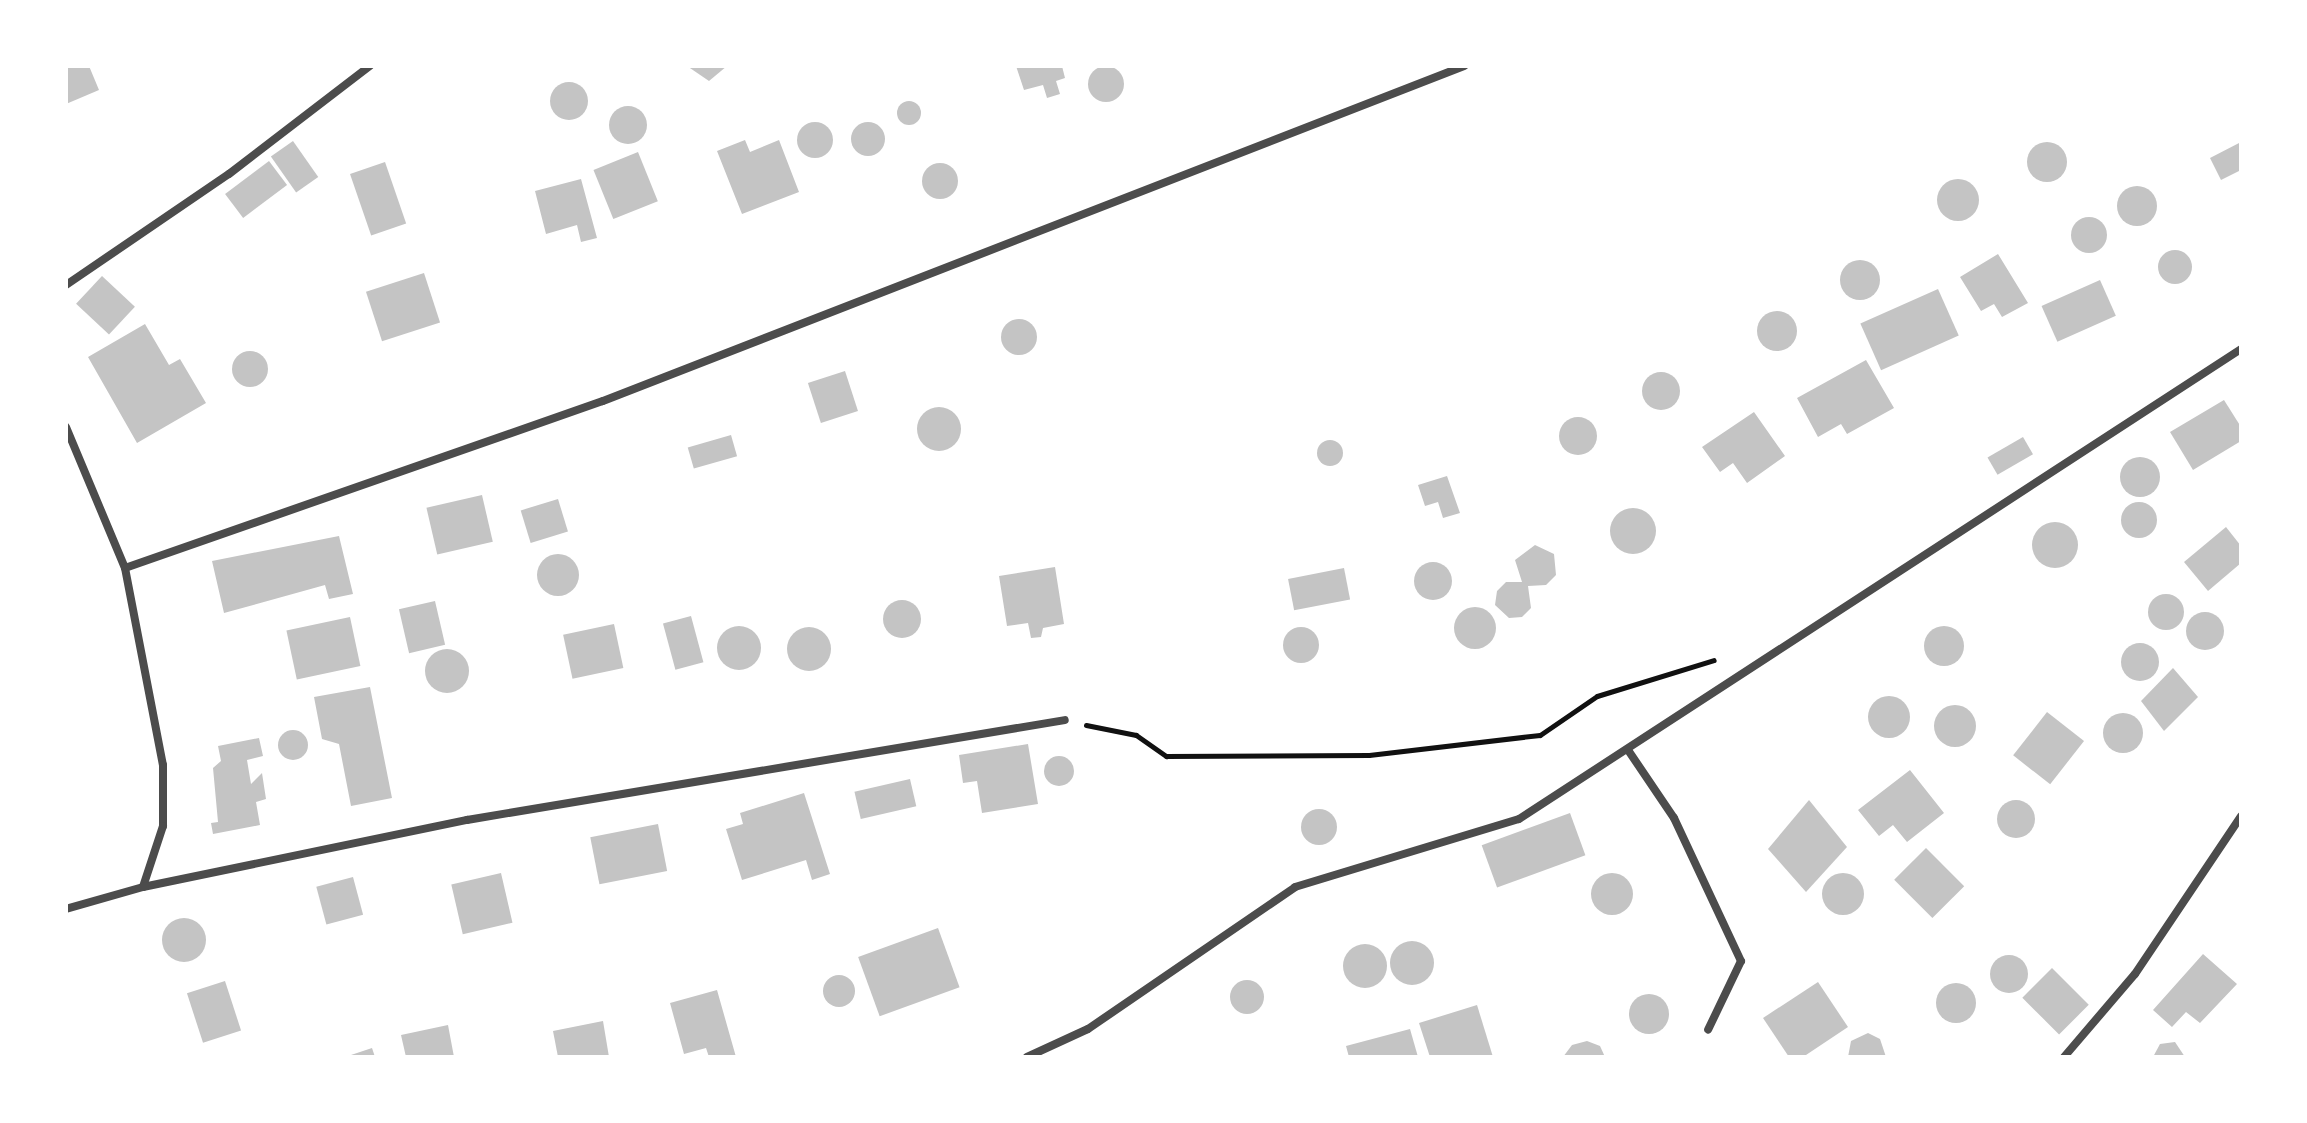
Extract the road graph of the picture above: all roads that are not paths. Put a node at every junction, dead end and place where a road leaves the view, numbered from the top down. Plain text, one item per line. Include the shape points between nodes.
1 (370, 66) edge
2 (1464, 66) edge
3 (66, 285) edge
4 (2241, 349) edge
5 (66, 427) edge
6 (70, 448) edge
7 (125, 568) junction
8 (1065, 720) road end
9 (1628, 750) junction
10 (2241, 816) edge
11 (143, 887) junction
12 (66, 909) edge
13 (1708, 1030) dead end
14 (1027, 1057) edge
15 (2064, 1057) edge

1 - 3 street via 229,174
2 - 7 street via 603,401
4 - 9 street
5 - 6 street
6 - 7 street
7 - 11 street via 163,765 163,826
8 - 11 street via 467,820
9 - 13 street via 1674,818 1741,961
9 - 14 street via 1519,819 1295,887 1088,1029
10 - 15 street via 2135,974
11 - 12 street

